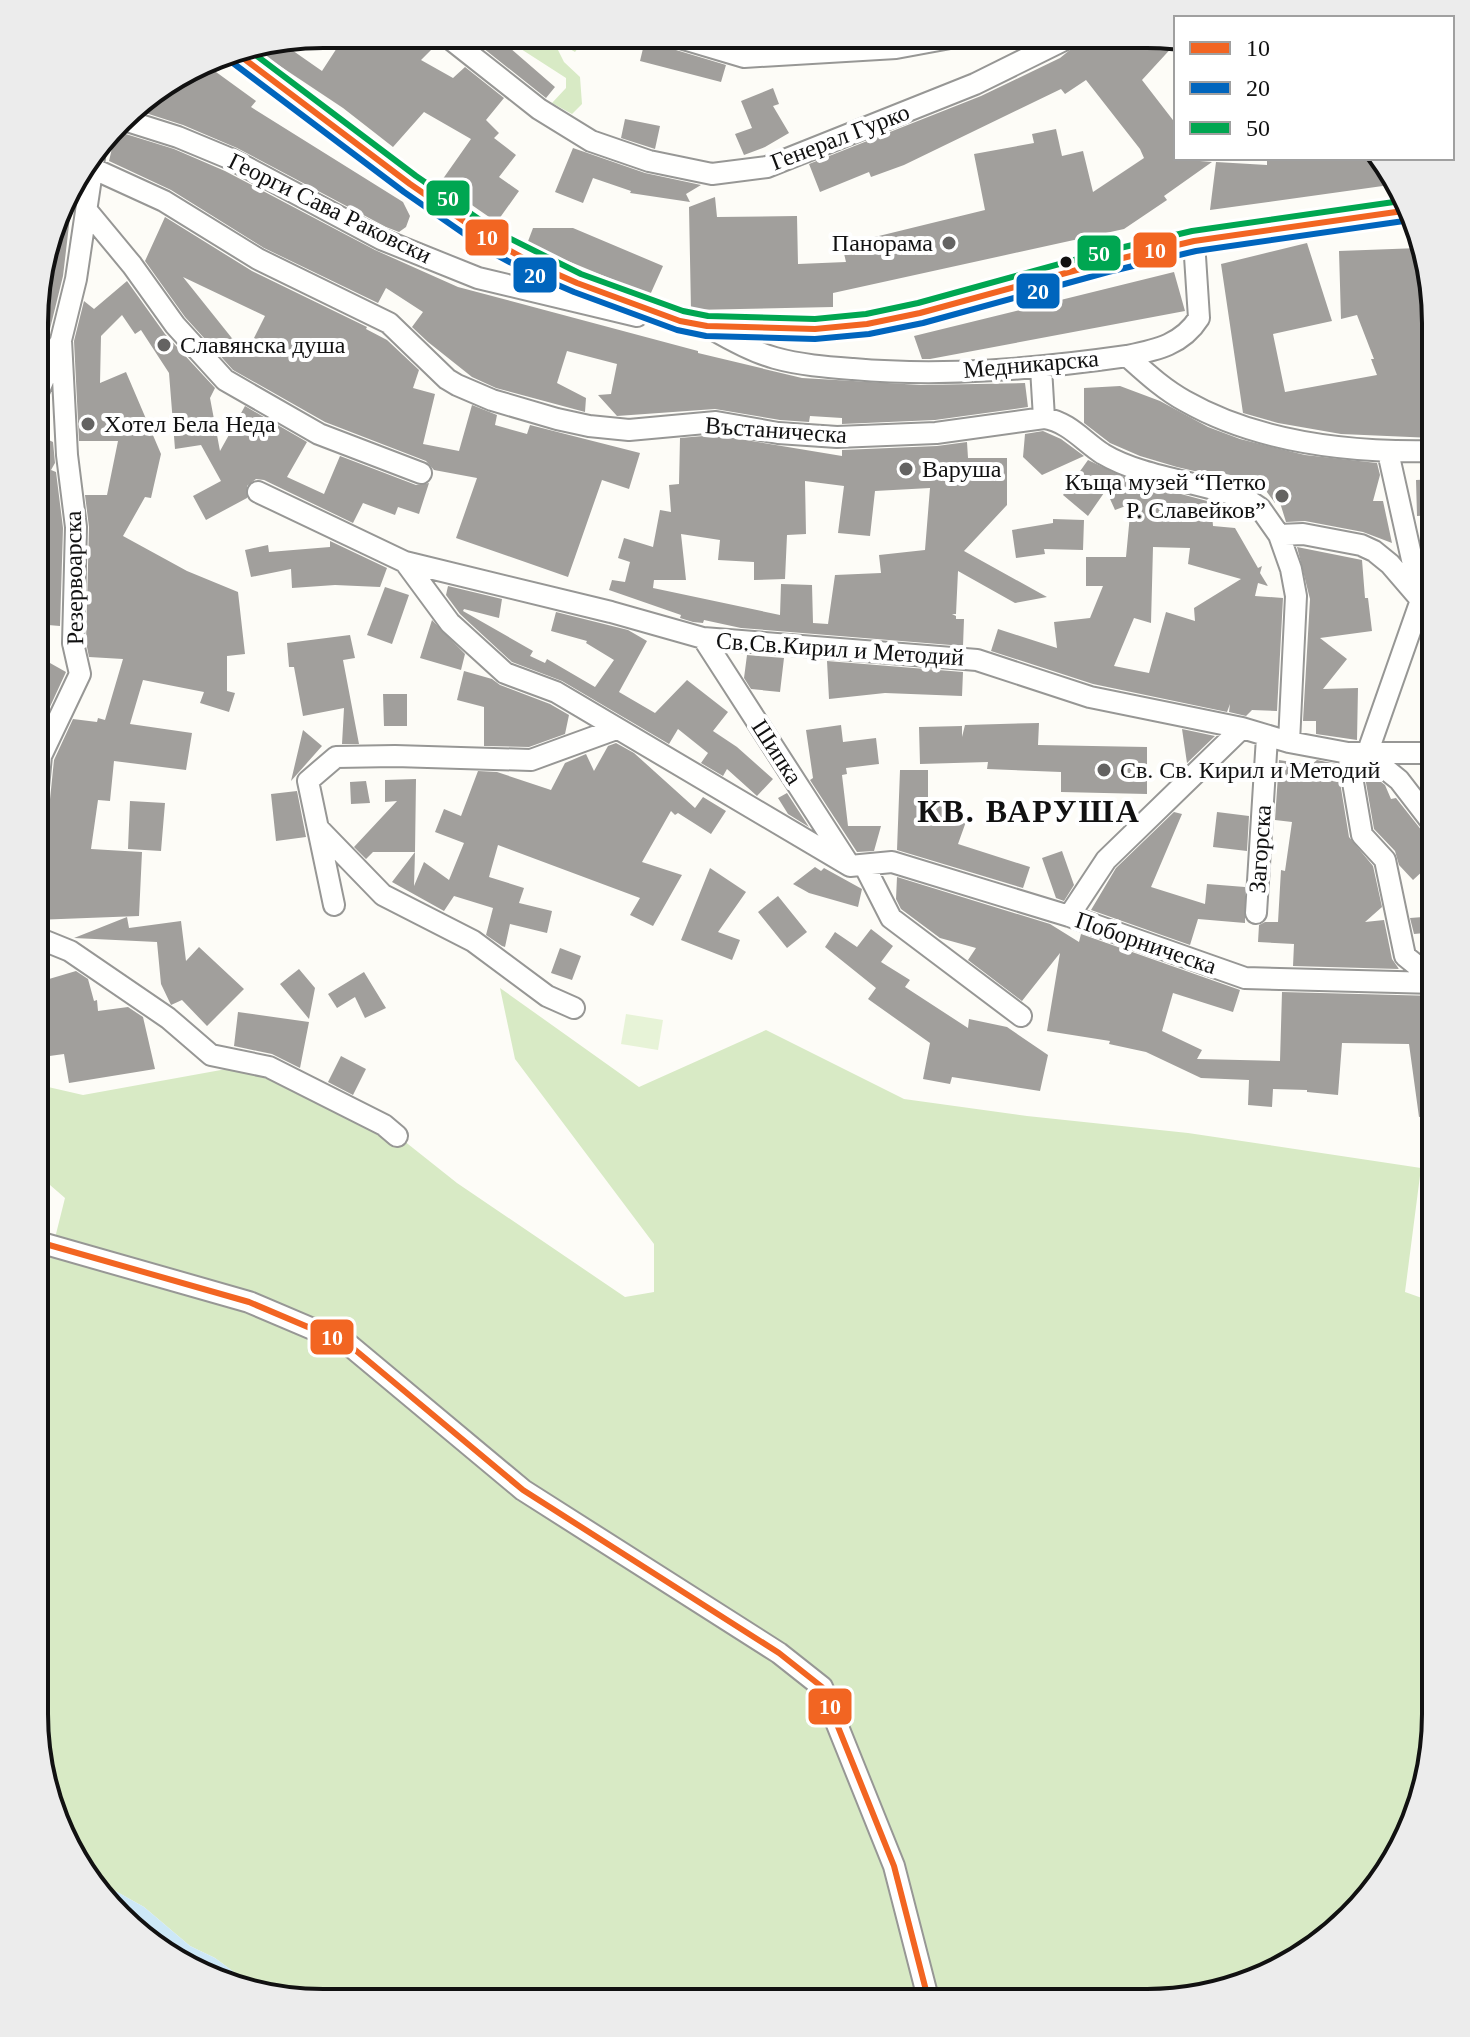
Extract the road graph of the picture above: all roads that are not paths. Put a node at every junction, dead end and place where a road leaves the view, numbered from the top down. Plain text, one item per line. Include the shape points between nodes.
1 (891, 48) edge
2 (1048, 48) edge
3 (463, 49) edge
4 (715, 49) edge
5 (245, 60) edge
6 (135, 123) edge
7 (99, 163) edge
8 (93, 172) edge
9 (88, 212) junction
10 (1398, 212) edge
11 (1194, 241) junction
12 (680, 321) junction
13 (707, 326) junction
14 (61, 340) junction
15 (1127, 356) junction
16 (1041, 368) junction
17 (48, 370) edge
18 (1044, 418) junction
19 (1422, 451) edge
20 (1388, 452) junction
21 (421, 473) dead end
22 (258, 492) dead end
23 (1279, 535) junction
24 (405, 562) junction
25 (1422, 574) edge
26 (1422, 593) edge
27 (1422, 615) edge
28 (703, 638) junction
29 (1242, 728) junction
30 (616, 729) junction
31 (1267, 737) junction
32 (48, 741) edge
33 (1289, 742) junction
34 (1422, 753) edge
35 (1357, 754) junction
36 (1422, 809) edge
37 (318, 828) junction
38 (857, 866) junction
39 (334, 905) dead end
40 (1256, 913) dead end
41 (1069, 916) junction
42 (48, 942) edge
43 (1422, 970) edge
44 (1422, 982) edge
45 (574, 1008) dead end
46 (1021, 1016) dead end
47 (397, 1136) dead end
48 (48, 1245) edge
49 (926, 1989) edge

1 - 4 street via 744,57
2 - 3 street, Генерал Гурко via 975,84 767,167 712,174 649,161 591,141 539,109
5 - 12 street via 494,242 577,283
6 - 12 street, Георги Сава Раковски via 231,159 381,239 478,278 622,314
7 - 18 street, Въстаническа via 258,259 389,323 457,385 557,419 629,430 716,422 837,437 936,433
8 - 9 street, Резервоарска
9 - 14 street, Резервоарска
9 - 21 street via 225,380 319,434
10 - 11 street
11 - 13 street via 867,324 803,329
11 - 15 street via 1199,318 1170,345
12 - 13 street
13 - 16 street, Медникарска via 757,352 807,364 903,373
14 - 17 street
14 - 32 street, Резервоарска via 76,527 73,643 80,674
15 - 16 street, Медникарска
15 - 20 street, Медникарска via 1182,400 1238,425 1309,442
16 - 18 street
18 - 23 street via 1069,427 1127,465 1248,500
19 - 20 street, Медникарска
20 - 25 street
22 - 24 street, Св.Св.Кирил и Методий
23 - 26 street via 1361,545
23 - 33 street via 1296,596
24 - 28 street, Св.Св.Кирил и Методий
24 - 30 street, Поборническа via 450,623 505,673 556,692
27 - 35 street
28 - 29 street, Св.Св.Кирил и Методий via 977,660 1090,697
28 - 38 street, Шипка
29 - 31 street, Св.Св.Кирил и Методий
29 - 41 street via 1106,860
30 - 37 street via 531,760 336,757 308,781
30 - 38 street, Поборническа
31 - 33 street, Св.Св.Кирил и Методий
31 - 40 street, Загорска
33 - 35 street, Св.Св.Кирил и Методий
34 - 35 street, Св.Св.Кирил и Методий
35 - 36 street via 1399,780
35 - 43 street via 1362,835 1385,860 1405,956
37 - 39 street
37 - 45 street via 383,895 473,941 547,996
38 - 41 street, Поборническа via 892,862
38 - 46 street via 891,918
41 - 44 street, Поборническа via 1245,978
42 - 47 street via 70,951 143,1001 211,1055 269,1067
48 - 49 street via 249,1302 348,1344 523,1490 779,1653 822,1687 894,1866

